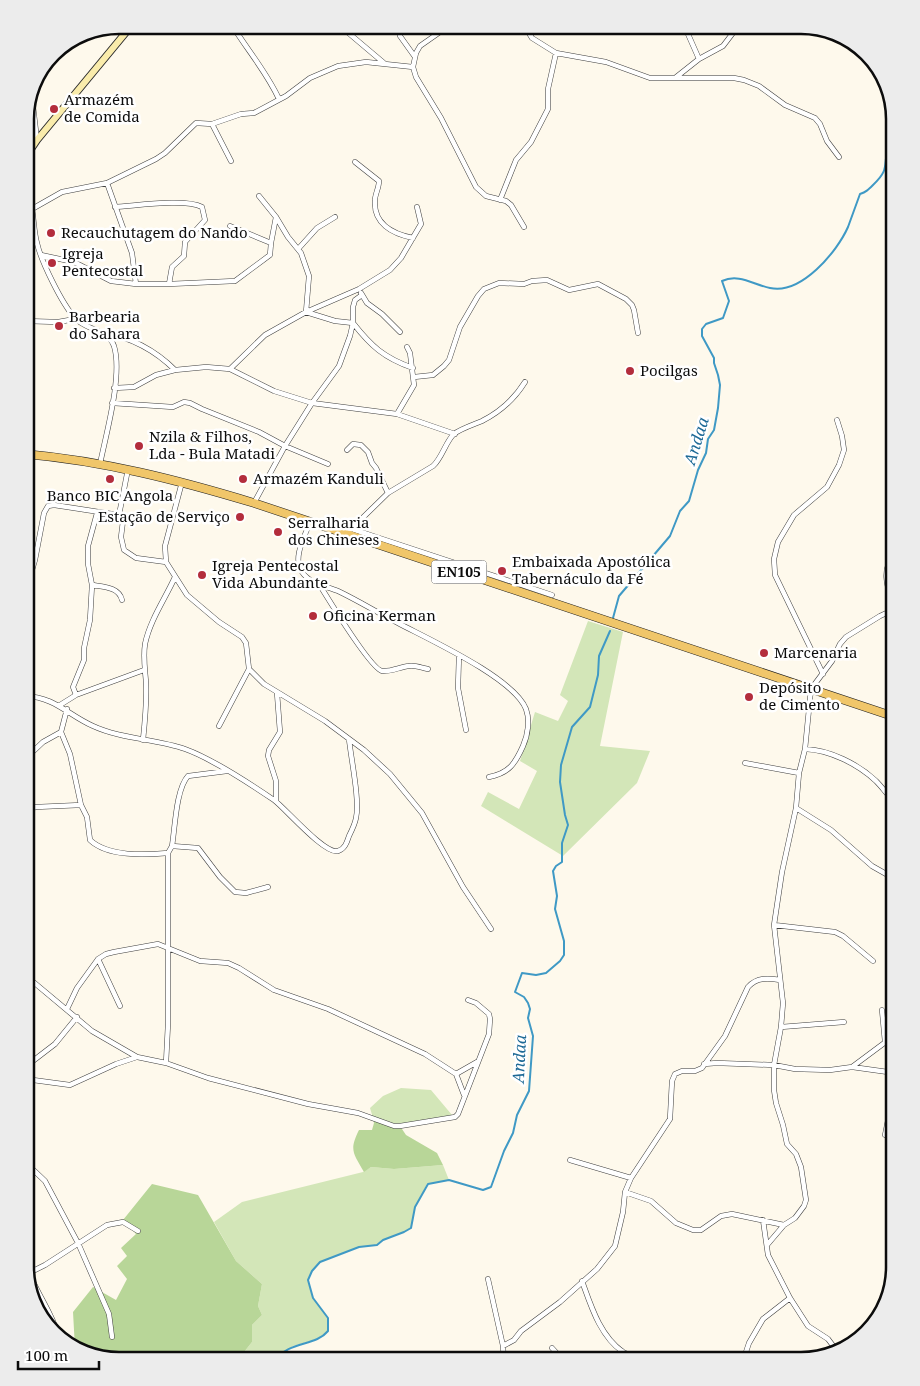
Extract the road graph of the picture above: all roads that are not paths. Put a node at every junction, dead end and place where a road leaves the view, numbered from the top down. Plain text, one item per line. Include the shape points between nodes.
1 (125, 34) edge
2 (238, 34) edge
3 (350, 34) edge
4 (400, 34) edge
5 (437, 34) edge
6 (530, 34) edge
7 (688, 34) edge
8 (732, 34) edge
9 (556, 53) junction
10 (415, 57) junction
11 (699, 58) junction
12 (385, 64) junction
13 (413, 67) junction
14 (675, 78) junction
15 (279, 99) junction
16 (34, 114) edge
17 (212, 124) junction
18 (34, 138) edge
19 (37, 140) junction
20 (34, 144) edge
21 (839, 157) dead end
22 (231, 161) dead end
23 (355, 162) dead end
24 (107, 183) junction
25 (259, 196) dead end
26 (500, 200) junction
27 (34, 207) edge
28 (115, 207) junction
29 (417, 208) dead end
30 (276, 217) junction
31 (336, 217) dead end
32 (34, 222) edge
33 (230, 226) dead end
34 (524, 227) dead end
35 (413, 238) junction
36 (34, 242) edge
37 (271, 243) junction
38 (37, 244) junction
39 (299, 248) junction
40 (42, 255) junction
41 (136, 284) junction
42 (169, 284) junction
43 (359, 290) junction
44 (362, 294) junction
45 (306, 312) junction
46 (75, 319) junction
47 (34, 321) edge
48 (353, 323) junction
49 (100, 332) junction
50 (400, 332) dead end
51 (638, 333) dead end
52 (407, 347) dead end
53 (413, 368) junction
54 (230, 369) junction
55 (175, 370) junction
56 (414, 377) junction
57 (526, 382) dead end
58 (114, 388) junction
59 (112, 403) junction
60 (312, 403) junction
61 (397, 414) junction
62 (837, 420) dead end
63 (454, 434) junction
64 (285, 446) junction
65 (347, 450) dead end
66 (34, 455) edge
67 (100, 464) junction
68 (328, 464) dead end
69 (128, 469) junction
70 (182, 482) junction
71 (388, 493) junction
72 (254, 503) junction
73 (97, 512) junction
74 (119, 515) junction
75 (310, 522) junction
76 (349, 532) junction
77 (424, 556) junction
78 (35, 560) joint
79 (166, 562) junction
80 (34, 563) edge
81 (175, 577) junction
82 (92, 584) junction
83 (319, 584) junction
84 (552, 595) dead end
85 (122, 600) dead end
86 (886, 613) edge
87 (459, 655) junction
88 (249, 669) junction
89 (428, 669) dead end
90 (144, 670) junction
91 (823, 674) junction
92 (811, 689) junction
93 (276, 693) junction
94 (76, 695) junction
95 (34, 698) edge
96 (60, 705) junction
97 (67, 709) junction
98 (886, 714) edge
99 (219, 726) dead end
100 (466, 730) dead end
101 (60, 732) junction
102 (349, 739) junction
103 (143, 740) junction
104 (805, 749) junction
105 (34, 750) edge
106 (744, 763) dead end
107 (227, 771) junction
108 (799, 773) junction
109 (489, 777) dead end
110 (886, 793) edge
111 (276, 801) junction
112 (81, 805) junction
113 (34, 808) edge
114 (796, 808) junction
115 (172, 846) junction
116 (168, 854) junction
117 (886, 874) edge
118 (268, 887) dead end
119 (774, 925) junction
120 (491, 929) dead end
121 (166, 947) junction
122 (98, 959) junction
123 (874, 960) dead end
124 (780, 980) junction
125 (34, 982) edge
126 (468, 1000) dead end
127 (120, 1006) dead end
128 (67, 1009) junction
129 (882, 1010) dead end
130 (77, 1017) junction
131 (844, 1022) dead end
132 (781, 1027) junction
133 (885, 1042) joint
134 (138, 1057) junction
135 (34, 1060) edge
136 (477, 1062) junction
137 (166, 1063) junction
138 (704, 1064) junction
139 (774, 1065) junction
140 (852, 1067) junction
141 (886, 1073) edge
142 (456, 1074) junction
143 (34, 1080) edge
144 (464, 1095) junction
145 (886, 1130) edge
146 (885, 1135) dead end
147 (570, 1160) dead end
148 (34, 1171) edge
149 (631, 1178) junction
150 (625, 1192) junction
151 (763, 1220) junction
152 (784, 1225) junction
153 (138, 1231) dead end
154 (78, 1243) junction
155 (767, 1245) junction
156 (34, 1270) edge
157 (488, 1279) dead end
158 (582, 1281) junction
159 (36, 1286) edge
160 (790, 1298) junction
161 (51, 1319) edge
162 (112, 1338) dead end
163 (503, 1346) junction
164 (833, 1346) edge
165 (552, 1348) dead end
166 (622, 1351) edge
167 (503, 1352) edge
168 (556, 1352) edge
169 (746, 1352) edge

1 - 19 main road
2 - 15 street
3 - 12 street
4 - 10 street
5 - 10 street via 420,46
6 - 9 street
7 - 11 street
8 - 11 street via 723,46
9 - 14 street via 606,62 650,78
9 - 26 street via 548,89 548,110 531,142 516,160
10 - 13 street
11 - 14 street
12 - 13 street
12 - 15 street via 366,62 338,66 310,78
13 - 26 street via 420,86 441,118 476,187 486,196
14 - 21 street via 734,78 758,86 818,121
15 - 17 street via 254,113
16 - 19 street
17 - 22 street
17 - 24 street via 196,123 165,153
18 - 19 street
19 - 20 main road
23 - 35 street via 379,181 374,203 377,217 391,232
24 - 27 street via 62,192
24 - 28 street
25 - 30 street
26 - 34 street via 511,205
28 - 41 street via 132,253
28 - 42 street via 171,203 202,207 205,220 184,242 184,256 172,267
29 - 35 street via 421,224
30 - 37 street
30 - 39 street
31 - 39 street via 317,228
32 - 38 street
33 - 37 street
35 - 43 street via 390,270
36 - 38 street
37 - 42 street via 270,255 235,281
38 - 40 street
39 - 45 street via 309,276
40 - 41 street via 74,262 111,281
40 - 46 street via 58,294
41 - 42 street
43 - 44 street
43 - 45 street
44 - 48 street via 353,307
44 - 50 street via 367,303
45 - 48 street
45 - 54 street via 265,335
46 - 47 street
46 - 49 street
48 - 53 street via 378,352
48 - 60 street via 339,366
49 - 55 street via 136,342
49 - 58 street via 114,346
51 - 56 street via 632,305 598,284 569,290 547,280 524,284 499,282 478,296 460,327 444,366 432,374
52 - 53 street
53 - 56 street
54 - 55 street
54 - 60 street via 274,391
55 - 58 street via 156,375 134,387
56 - 61 street via 413,388
57 - 63 street via 516,397 501,408
58 - 59 street
59 - 64 street via 173,407 190,403
59 - 67 street
60 - 61 street
60 - 64 street
61 - 63 street
62 - 91 street via 844,450 839,465 827,487 794,515 778,542 774,559 775,576
63 - 71 street via 438,462
64 - 68 street
64 - 72 street
65 - 71 street via 353,444 361,445 368,452
66 - 67 main road, EN105
67 - 69 main road, EN105
69 - 70 main road, EN105
69 - 74 street
70 - 72 main road, EN105
70 - 79 street via 165,546
71 - 76 street
72 - 75 main road, EN105
73 - 74 street
73 - 78 street via 48,506
73 - 82 street via 88,546
74 - 79 street via 123,520 121,537 124,550 128,554
75 - 76 main road, EN105
75 - 83 street via 298,561 301,571
76 - 77 main road, EN105 via 400,545
77 - 84 street
77 - 92 main road, EN105 via 619,626
78 - 80 street
79 - 81 street
81 - 88 street via 187,595 242,637 246,643
81 - 90 street via 150,627 145,643
82 - 85 street via 116,590
82 - 94 street via 84,660 73,688
83 - 87 street
83 - 89 street via 376,668 385,671 410,665
86 - 91 street via 846,637
87 - 100 street via 458,688
87 - 109 street via 496,677 526,708 526,738 520,753 506,771
88 - 93 street
88 - 99 street
90 - 94 street
90 - 103 street
91 - 92 street
92 - 98 main road, EN105
92 - 104 street
93 - 102 street
93 - 111 street via 280,732 268,756 276,781
94 - 96 street
95 - 96 street
96 - 97 street
97 - 101 street
97 - 103 street via 94,726
101 - 105 street
101 - 112 street via 70,754
102 - 111 street via 357,802 356,818 343,848 334,851 320,843
102 - 120 street via 383,767 422,813 463,887
103 - 107 street via 184,749
104 - 108 street
104 - 110 street via 819,750 850,763
106 - 108 street
107 - 111 street
107 - 115 street via 195,774 184,780
108 - 114 street
112 - 113 street
112 - 116 street via 92,842 120,854
114 - 117 street via 831,830 872,866
114 - 119 street
115 - 116 street
115 - 118 street via 198,848 235,892 246,893
116 - 121 street
119 - 123 street via 835,932
119 - 124 street
121 - 122 street via 154,944 106,954
121 - 137 street
121 - 142 street via 200,961 228,963 274,990 353,1020 424,1054
122 - 127 street
122 - 128 street via 76,988
124 - 132 street via 783,1003
124 - 138 street via 769,978 752,982 726,1036
125 - 128 street
126 - 136 street via 486,1010 490,1019 489,1034
128 - 130 street
129 - 133 street
130 - 134 street via 92,1031
130 - 135 street via 55,1044
131 - 132 street
132 - 139 street
133 - 140 street
134 - 137 street
134 - 143 street via 70,1085
136 - 142 street
136 - 144 street
137 - 144 street via 208,1078 400,1126 455,1117
138 - 139 street
138 - 149 street via 700,1070 675,1074 670,1119
139 - 140 street via 830,1070
139 - 152 street via 776,1103 786,1144 796,1154 801,1167 806,1200 795,1218
140 - 141 street
142 - 144 street
145 - 146 street
147 - 149 street
148 - 154 street via 45,1181
149 - 150 street
150 - 151 street via 651,1201 676,1223 694,1230 701,1230 721,1216 732,1214
150 - 158 street via 615,1246
151 - 152 street
151 - 155 street
152 - 155 street
153 - 154 street via 129,1224 116,1222
154 - 156 street
154 - 162 street via 110,1314
155 - 160 street via 768,1255
157 - 163 street
158 - 163 street
158 - 166 street via 602,1330
159 - 161 street
160 - 164 street via 808,1326
160 - 169 street via 763,1319
163 - 167 street
165 - 168 street

